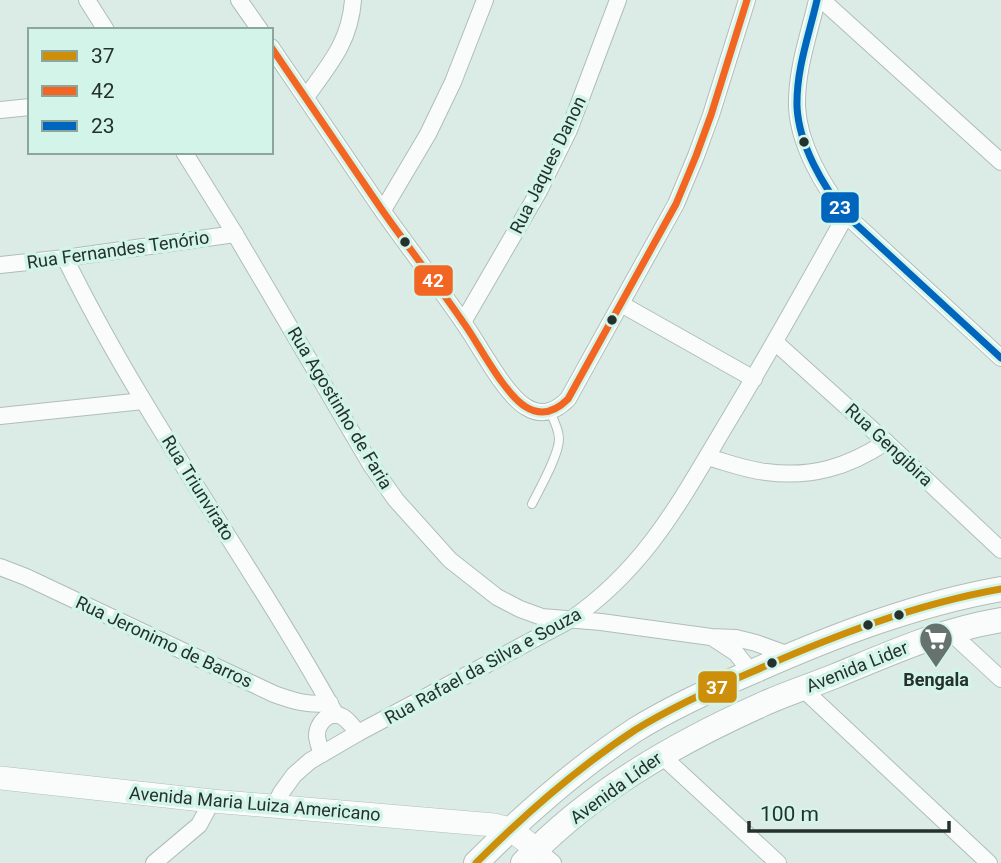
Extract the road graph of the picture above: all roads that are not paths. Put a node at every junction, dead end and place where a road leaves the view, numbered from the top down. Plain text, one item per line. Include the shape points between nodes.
1 (87, 0) edge
2 (239, 0) edge
3 (353, 0) edge
4 (485, 0) edge
5 (618, 0) edge
6 (747, 0) edge
7 (820, 0) edge
8 (105, 28) edge
9 (259, 28) edge
10 (273, 50) edge
11 (306, 97) junction
12 (28, 107) edge
13 (0, 110) edge
14 (185, 154) edge
15 (1001, 162) edge
16 (383, 210) junction
17 (846, 215) junction
18 (235, 234) junction
19 (65, 258) junction
20 (0, 265) edge
21 (621, 304) junction
22 (463, 322) junction
23 (775, 342) junction
24 (1001, 358) edge
25 (754, 379) junction
26 (143, 401) junction
27 (550, 412) junction
28 (0, 415) edge
29 (886, 442) junction
30 (707, 457) junction
31 (532, 503) dead end
32 (1001, 550) edge
33 (0, 567) edge
34 (1001, 589) edge
35 (570, 620) junction
36 (1001, 620) edge
37 (949, 631) junction
38 (711, 637) junction
39 (789, 655) junction
40 (751, 672) junction
41 (1001, 679) edge
42 (803, 689) junction
43 (333, 709) junction
44 (717, 726) joint
45 (358, 733) junction
46 (322, 754) junction
47 (661, 755) junction
48 (0, 778) edge
49 (212, 801) junction
50 (274, 807) junction
51 (510, 829) junction
52 (538, 858) edge
53 (154, 863) edge
54 (476, 863) edge
55 (778, 863) edge
56 (989, 863) edge

1 - 8 street
2 - 9 street
3 - 11 street via 344,40
4 - 16 street via 428,134
5 - 22 street, Rua Jaques Danon via 569,130
6 - 21 street via 696,156 676,204
7 - 15 street
7 - 17 street via 800,69 799,123 826,189
10 - 11 street
11 - 16 street
12 - 13 street
14 - 18 street, Rua Agostinho de Faria
16 - 22 street
17 - 23 street, Rua Rafael da Silva e Souza
17 - 24 street
18 - 19 street, Rua Fernandes Tenório
18 - 35 street, Rua Agostinho de Faria via 371,465 416,523 450,561 497,597 542,618
19 - 20 street, Rua Fernandes Tenório
19 - 26 street, Rua Triunvirato
21 - 25 street
21 - 27 street via 568,399
22 - 27 street via 508,391 525,407
23 - 25 street, Rua Rafael da Silva e Souza
23 - 29 street, Rua Gengibira
25 - 30 street, Rua Rafael da Silva e Souza
26 - 28 street
26 - 43 street, Rua Triunvirato
27 - 31 lane via 559,439 557,450
29 - 30 street via 837,467 803,474 765,472
29 - 32 street, Rua Gengibira
30 - 35 street, Rua Rafael da Silva e Souza via 644,553 613,586
33 - 43 street, Rua Jeronimo de Barros via 274,694
34 - 39 main road, Avenida Líder via 916,609
35 - 38 street, Rua Agostinho de Faria
35 - 45 street, Rua Rafael da Silva e Souza
36 - 37 main road, Avenida Lider
37 - 41 street
37 - 42 main road, Avenida Lider
38 - 39 street, Rua Agostinho de Faria via 746,641
38 - 40 street, Rua Agostinho de Faria via 736,653
39 - 40 main road, Avenida Líder
40 - 51 main road, Avenida Líder via 636,730 578,771
42 - 44 main road, Avenida Lider
42 - 56 street
43 - 45 street
43 - 46 street via 319,727
44 - 47 main road, Avenida Líder
45 - 46 street, Rua Rafael da Silva e Souza
46 - 50 street, Rua Rafael da Silva e Souza via 294,775
47 - 52 main road, Avenida Líder via 591,803
47 - 55 street
48 - 49 main road, Avenida Maria Luiza Americano
49 - 50 main road, Avenida Maria Luiza Americano
49 - 53 street via 198,825
50 - 51 main road, Avenida Maria Luiza Americano
51 - 52 main road
51 - 54 main road, Avenida Líder

